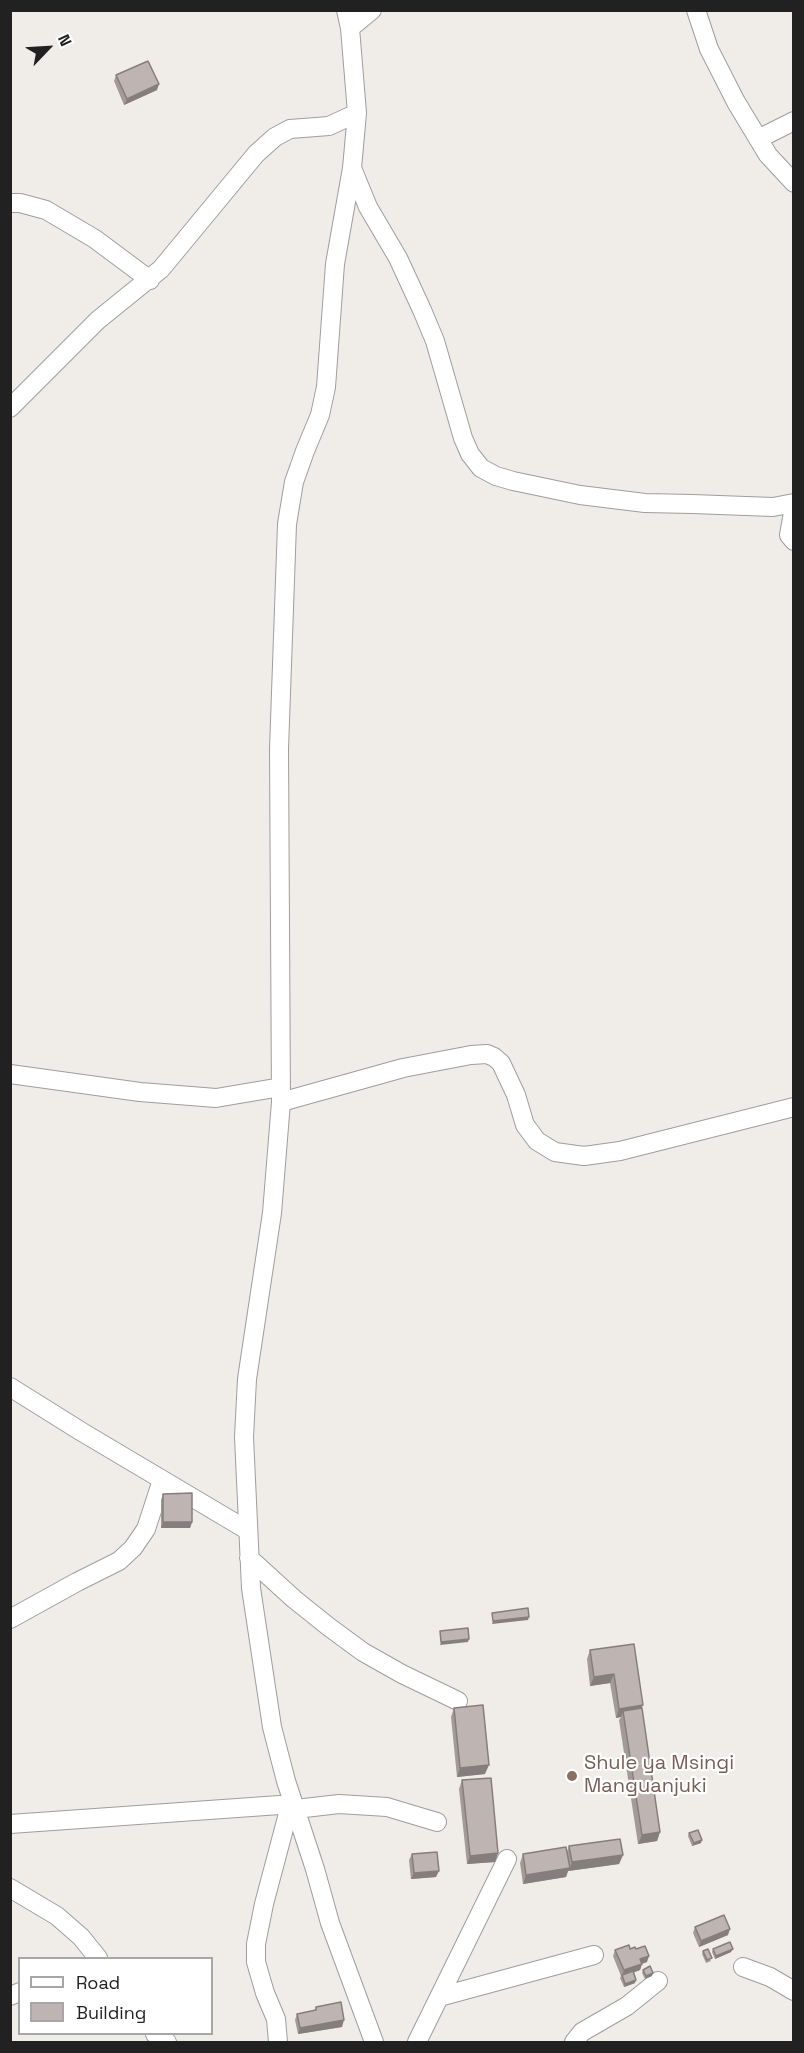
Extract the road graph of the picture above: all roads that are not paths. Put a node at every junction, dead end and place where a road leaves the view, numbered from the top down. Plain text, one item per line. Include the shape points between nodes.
1 (372, 10) edge
2 (696, 10) edge
3 (348, 19) edge
4 (357, 114) junction
5 (794, 121) edge
6 (758, 139) junction
7 (352, 168) junction
8 (794, 183) edge
9 (10, 203) edge
10 (150, 280) junction
11 (10, 408) edge
12 (794, 505) edge
13 (794, 541) edge
14 (10, 1074) edge
15 (281, 1095) junction
16 (794, 1107) edge
17 (10, 1387) edge
18 (162, 1479) junction
19 (247, 1530) junction
20 (249, 1558) junction
21 (10, 1619) edge
22 (458, 1701) dead end
23 (293, 1806) junction
24 (437, 1822) dead end
25 (10, 1824) edge
26 (507, 1859) dead end
27 (10, 1888) edge
28 (594, 1955) dead end
29 (96, 1957) edge
30 (743, 1967) dead end
31 (658, 1981) dead end
32 (794, 1991) edge
33 (439, 1997) junction
34 (278, 2043) edge
35 (374, 2043) edge
36 (417, 2043) edge
37 (574, 2043) edge

1 - 3 street
2 - 6 street via 709,49
3 - 4 street
4 - 7 street
4 - 10 street via 329,126 290,129 275,137 256,154
5 - 6 street
6 - 8 street
7 - 12 street via 422,310 435,340 463,438 482,468 513,481 580,495 645,502
7 - 15 street via 335,264 326,387 320,415 294,482 287,524 279,749
9 - 10 street via 46,210 95,239
10 - 11 street via 98,320
12 - 13 street via 789,535
14 - 15 street via 216,1098
15 - 16 street via 487,1054 501,1063 525,1125 537,1141 555,1152 584,1156 620,1151
15 - 19 street via 272,1213 247,1379
17 - 18 street
18 - 19 street
18 - 21 street via 146,1529 134,1548 119,1561
19 - 20 street
20 - 22 street via 294,1599 363,1652
20 - 23 street via 272,1728
23 - 24 street via 387,1807
23 - 25 street
23 - 34 street via 256,1944 256,1962 276,2019
23 - 35 street
26 - 33 street
27 - 29 street via 57,1916
28 - 33 street
30 - 32 street
31 - 37 street via 627,2006 582,2032
33 - 36 street

